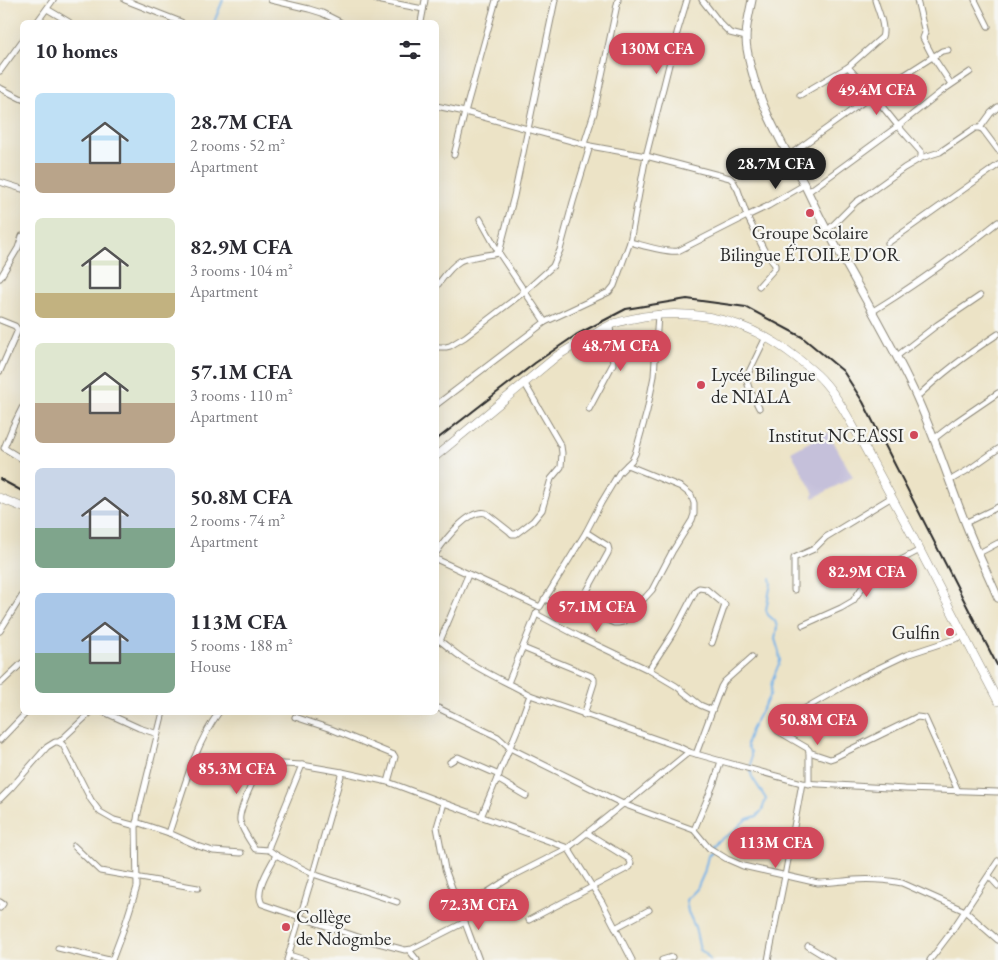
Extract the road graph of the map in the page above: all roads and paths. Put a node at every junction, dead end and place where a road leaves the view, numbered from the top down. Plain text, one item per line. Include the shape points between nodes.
1 (53, 0) edge
2 (125, 0) edge
3 (270, 0) edge
4 (377, 0) edge
5 (425, 0) edge
6 (496, 0) edge
7 (555, 0) edge
8 (618, 0) edge
9 (687, 0) edge
10 (702, 0) edge
11 (752, 0) edge
12 (875, 0) edge
13 (917, 0) edge
14 (975, 0) edge
15 (47, 9) junction
16 (424, 9) junction
17 (39, 20) edge
18 (65, 20) edge
19 (175, 20) edge
20 (336, 20) edge
21 (421, 20) edge
22 (988, 26) dead end
23 (746, 37) junction
24 (20, 44) edge
25 (16, 50) junction
26 (948, 50) dead end
27 (20, 53) edge
28 (933, 57) junction
29 (848, 67) junction
30 (0, 71) edge
31 (970, 72) dead end
32 (951, 84) junction
33 (0, 88) edge
34 (800, 95) dead end
35 (873, 95) junction
36 (20, 98) edge
37 (439, 107) edge
38 (998, 107) edge
39 (465, 112) junction
40 (898, 126) junction
41 (980, 128) junction
42 (527, 129) junction
43 (584, 144) junction
44 (590, 146) junction
45 (998, 150) edge
46 (454, 155) dead end
47 (646, 156) junction
48 (788, 156) junction
49 (921, 158) junction
50 (998, 165) edge
51 (0, 182) edge
52 (20, 188) edge
53 (806, 188) junction
54 (747, 216) junction
55 (480, 219) dead end
56 (998, 222) edge
57 (827, 231) junction
58 (630, 242) junction
59 (888, 243) dead end
60 (20, 249) edge
61 (499, 253) junction
62 (0, 278) edge
63 (439, 283) edge
64 (759, 286) dead end
65 (524, 292) junction
66 (980, 296) dead end
67 (873, 311) junction
68 (658, 314) junction
69 (0, 320) edge
70 (545, 322) junction
71 (610, 325) junction
72 (998, 334) edge
73 (766, 337) junction
74 (439, 348) edge
75 (897, 356) junction
76 (0, 371) edge
77 (524, 384) junction
78 (998, 393) edge
79 (917, 397) junction
80 (439, 403) edge
81 (759, 408) dead end
82 (589, 409) dead end
83 (20, 412) edge
84 (935, 438) junction
85 (2, 447) edge
86 (998, 449) edge
87 (439, 454) edge
88 (20, 458) edge
89 (627, 465) junction
90 (949, 481) junction
91 (892, 497) junction
92 (0, 499) edge
93 (20, 506) edge
94 (998, 507) edge
95 (965, 523) junction
96 (586, 532) junction
97 (998, 544) edge
98 (439, 549) edge
99 (920, 550) junction
100 (979, 553) junction
101 (439, 560) edge
102 (468, 575) junction
103 (794, 590) dead end
104 (998, 596) edge
105 (20, 599) edge
106 (544, 599) junction
107 (540, 607) junction
108 (577, 609) junction
109 (536, 614) junction
110 (803, 625) dead end
111 (0, 631) edge
112 (964, 636) junction
113 (439, 637) edge
114 (439, 640) edge
115 (712, 643) dead end
116 (523, 648) junction
117 (752, 657) dead end
118 (20, 665) edge
119 (649, 670) junction
120 (508, 682) junction
121 (1, 683) dead end
122 (530, 695) junction
123 (998, 701) edge
124 (439, 708) edge
125 (712, 710) junction
126 (25, 715) edge
127 (88, 715) edge
128 (111, 715) edge
129 (162, 715) edge
130 (217, 715) edge
131 (584, 715) junction
132 (295, 717) dead end
133 (158, 734) junction
134 (0, 740) edge
135 (59, 742) junction
136 (510, 748) junction
137 (689, 752) junction
138 (810, 752) junction
139 (696, 754) junction
140 (721, 761) junction
141 (450, 762) dead end
142 (302, 765) junction
143 (342, 772) junction
144 (498, 777) junction
145 (388, 782) junction
146 (802, 783) junction
147 (809, 784) junction
148 (958, 791) junction
149 (998, 792) edge
150 (526, 796) dead end
151 (0, 799) edge
152 (444, 803) junction
153 (623, 804) junction
154 (481, 817) junction
155 (136, 824) junction
156 (694, 830) junction
157 (169, 833) junction
158 (587, 833) junction
159 (74, 846) dead end
160 (568, 848) junction
161 (269, 850) junction
162 (241, 854) dead end
163 (276, 855) junction
164 (998, 861) edge
165 (313, 874) junction
166 (785, 876) junction
167 (989, 876) junction
168 (138, 877) junction
169 (593, 886) junction
170 (998, 886) edge
171 (198, 888) dead end
172 (0, 902) edge
173 (397, 902) dead end
174 (0, 908) edge
175 (460, 910) junction
176 (649, 910) dead end
177 (966, 911) junction
178 (300, 917) junction
179 (529, 920) dead end
180 (465, 922) junction
181 (616, 928) junction
182 (998, 940) edge
183 (808, 946) dead end
184 (58, 948) dead end
185 (409, 950) junction
186 (672, 957) dead end
187 (288, 958) edge
188 (110, 960) edge
189 (305, 960) edge
190 (417, 960) edge
191 (479, 960) edge
192 (632, 960) edge
193 (662, 960) edge
194 (768, 960) edge
195 (831, 960) edge
196 (930, 960) edge

1 - 15 street
2 - 19 street
3 - 20 street via 309,9
4 - 16 street
5 - 16 street
6 - 39 street
7 - 42 street
8 - 43 street via 594,113
9 - 47 street
10 - 23 street via 730,33
11 - 23 main road
12 - 29 street via 883,35
13 - 28 street via 925,33 923,38
14 - 22 street
15 - 17 street
15 - 18 street
16 - 21 street
23 - 48 main road via 757,87
24 - 25 street
25 - 27 street
25 - 30 street
26 - 28 street
28 - 32 street
28 - 35 street
29 - 34 street
29 - 35 street
31 - 32 street
32 - 40 street
33 - 36 street
35 - 40 street
35 - 48 street
37 - 39 street
38 - 41 street
39 - 42 street
39 - 46 street
40 - 49 street via 921,152
40 - 53 street
41 - 45 street
41 - 49 street via 975,128 940,152
42 - 43 street
42 - 61 street
43 - 44 street
44 - 47 street
44 - 65 street via 558,256 553,266
47 - 54 street via 730,178
47 - 58 street
48 - 53 main road
49 - 57 street via 856,202
50 - 59 street
51 - 52 street
53 - 54 street
53 - 57 main road
54 - 58 street via 674,252
54 - 64 street via 775,265
55 - 61 street
56 - 67 street
57 - 67 main road
58 - 70 street via 617,280 609,292
60 - 62 street
61 - 63 street via 462,260
61 - 65 street
65 - 70 street
65 - 74 street via 456,342
66 - 75 street
67 - 75 main road
68 - 71 main road
68 - 73 main road via 710,316 737,323
68 - 89 street via 654,376 647,411 635,454
69 - 76 street via 18,330
70 - 80 street
71 - 77 main road via 557,356
71 - 82 street via 612,364
72 - 79 street via 970,352
73 - 81 street via 746,378
73 - 91 main road via 786,349 825,383
75 - 79 main road
77 - 87 main road
77 - 98 street via 561,446 561,467 551,479 542,510 516,534 486,513 475,513 462,522
78 - 84 street
79 - 84 main road
83 - 85 street
84 - 90 main road
85 - 88 street
86 - 90 street
89 - 96 street via 616,478
89 - 108 street via 677,485 691,495 694,503 692,520 652,590 623,622 614,623
90 - 95 main road
91 - 99 main road
91 - 103 street via 814,549 794,558
92 - 93 main road
94 - 95 street
95 - 100 main road
96 - 106 street
96 - 108 street via 608,546 609,550
97 - 100 street
99 - 110 street via 870,576 853,601
99 - 112 main road
100 - 104 main road
101 - 102 street
102 - 107 street
102 - 113 street
105 - 111 street
106 - 107 street
106 - 108 street
107 - 109 street
109 - 116 street
109 - 119 street
112 - 123 main road
112 - 138 street via 906,655 858,678 776,725 778,731
114 - 120 street via 460,657
115 - 119 street via 725,605 706,589 699,588
116 - 120 street
116 - 131 street via 594,679
117 - 125 street via 724,682
118 - 121 street
119 - 125 street
120 - 122 street
122 - 131 street
122 - 136 street
124 - 136 street via 498,737
125 - 139 street
126 - 134 street
127 - 135 street
128 - 133 street
129 - 133 street
130 - 157 street via 196,752
131 - 137 street
132 - 145 street via 394,754
133 - 155 street
135 - 151 street via 47,747
135 - 155 street via 100,812 114,820
136 - 144 street
136 - 153 street
137 - 139 street
137 - 153 street
138 - 147 street
138 - 148 street via 830,759 917,717 925,718
139 - 140 street
140 - 146 street
140 - 156 street
141 - 144 street via 458,757
142 - 143 street
142 - 161 street
142 - 161 street via 264,763 241,809 240,820 255,849
143 - 145 street
143 - 165 street
144 - 150 street
144 - 154 street
145 - 152 street
146 - 147 street
146 - 166 street
147 - 148 street
148 - 149 street
152 - 154 street
152 - 175 street via 437,827 445,869
153 - 156 street
153 - 158 street
154 - 160 street
155 - 157 street
155 - 168 street
156 - 166 street via 710,848 727,859
157 - 162 street via 213,851
158 - 160 street
158 - 169 street via 631,863 630,867
159 - 168 street via 100,871
160 - 169 street
160 - 175 street
161 - 163 street
163 - 165 street
163 - 178 street via 259,890 260,902
164 - 167 street
165 - 173 street
165 - 178 street
166 - 177 street via 818,883 854,880 902,882
166 - 194 street
167 - 170 street
167 - 177 street
168 - 171 street
168 - 188 street via 124,928
169 - 179 street
169 - 181 street
172 - 174 street via 3,904
175 - 180 street
176 - 181 street
177 - 182 street
177 - 196 street
178 - 185 street via 367,940
178 - 187 street
180 - 185 street
180 - 191 street
181 - 192 street
183 - 195 street
184 - 188 street
185 - 190 street
186 - 193 street
187 - 189 street

